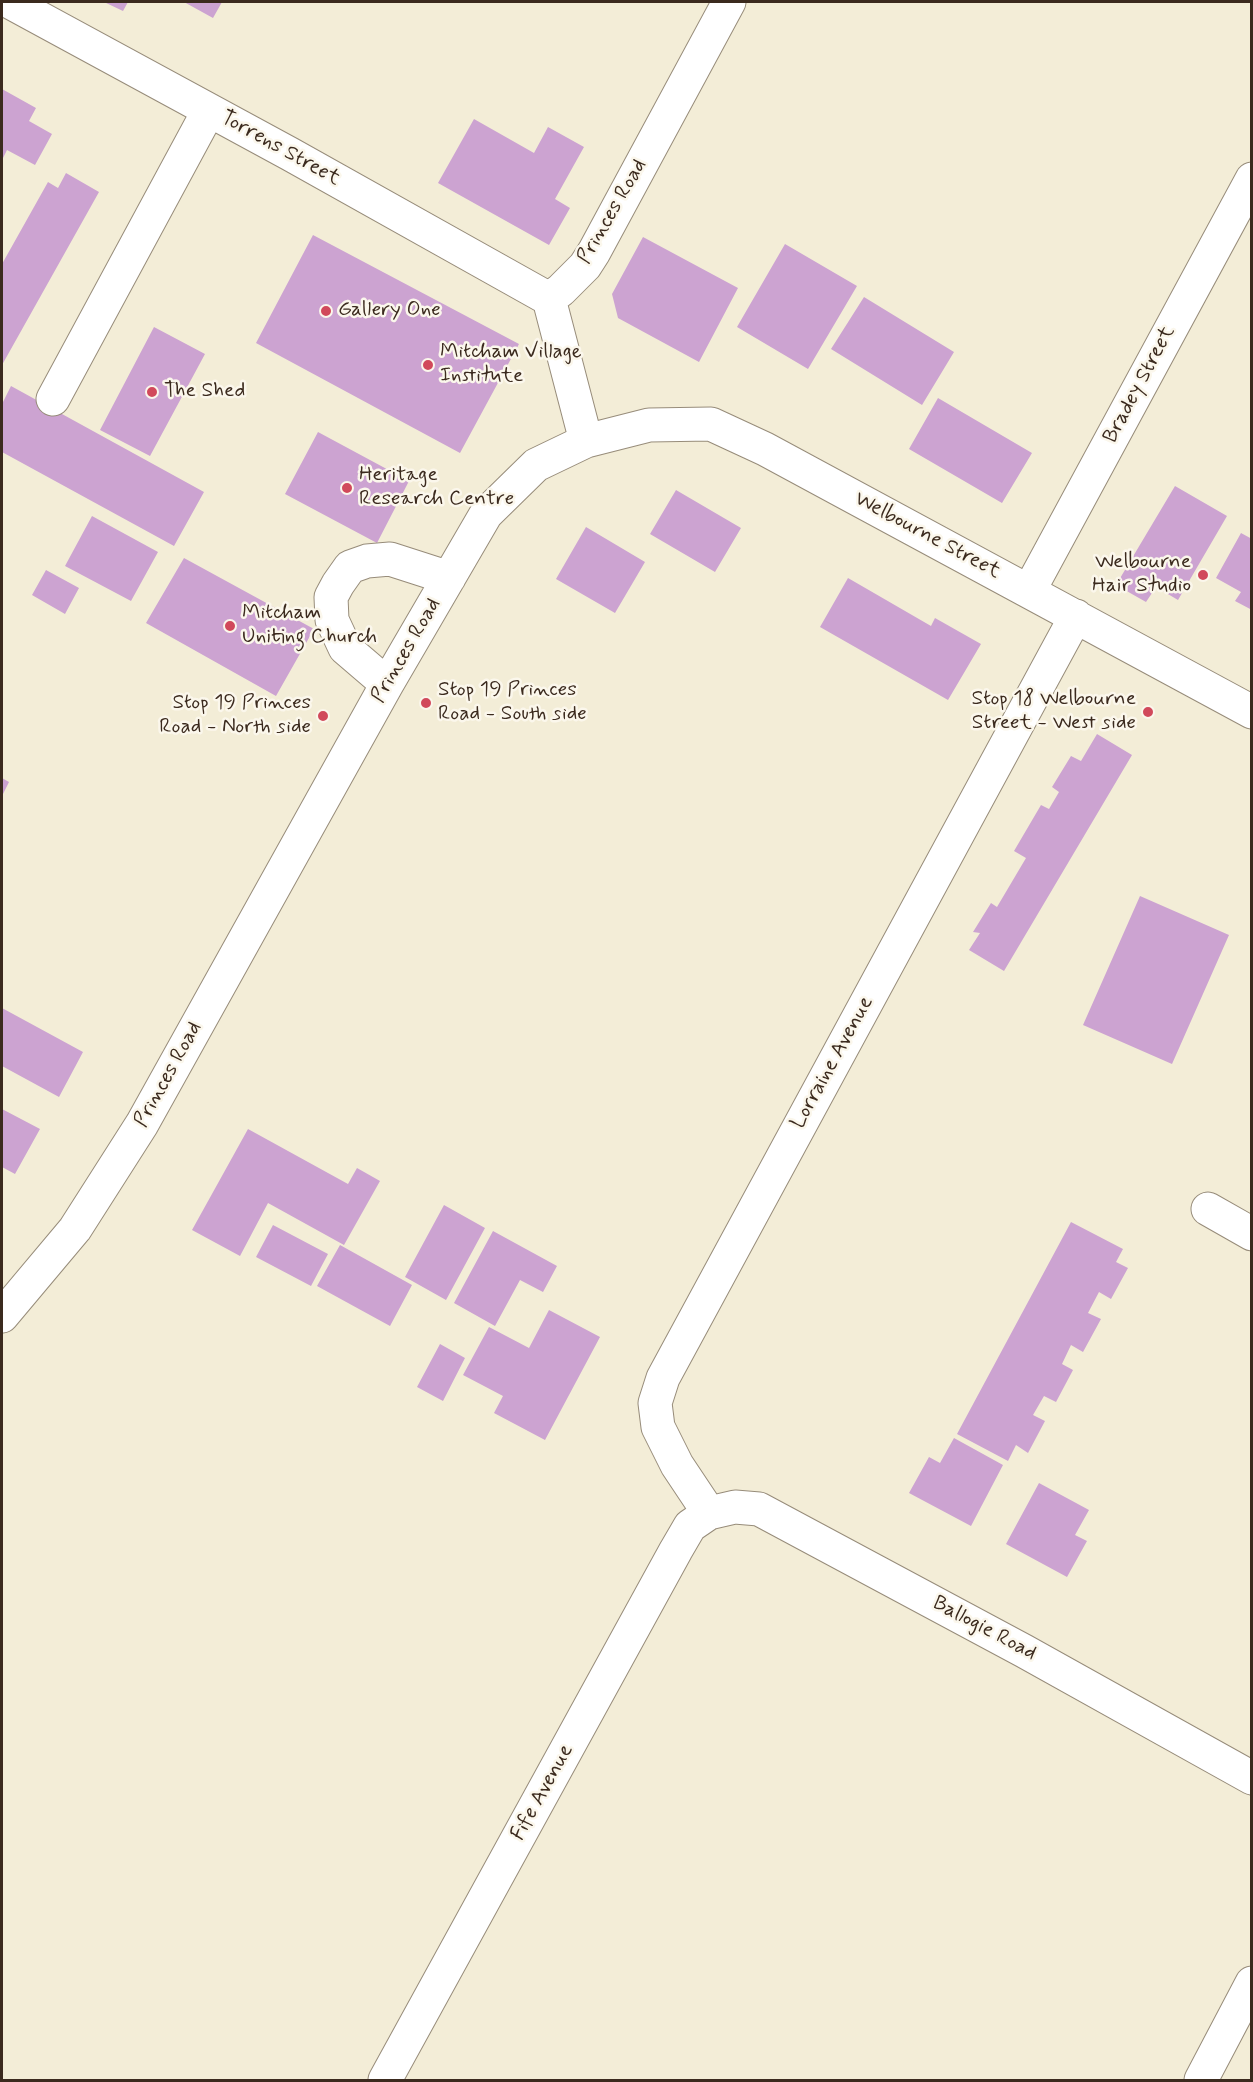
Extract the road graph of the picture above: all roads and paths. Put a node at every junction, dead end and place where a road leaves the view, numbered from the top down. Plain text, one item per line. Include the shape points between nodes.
1 (10, 2) edge
2 (729, 2) edge
3 (209, 110) junction
4 (1251, 179) edge
5 (549, 299) junction
6 (53, 399) dead end
7 (586, 441) junction
8 (449, 578) junction
9 (1029, 591) junction
10 (1076, 616) junction
11 (387, 684) junction
12 (1251, 712) edge
13 (1208, 1209) dead end
14 (1251, 1234) edge
15 (2, 1316) edge
16 (709, 1514) junction
17 (1251, 1778) edge
18 (1251, 1983) edge
19 (385, 2080) edge
20 (1201, 2080) edge

1 - 3 street, Torrens Street
2 - 5 street, Princes Road via 594,252 585,266
3 - 5 street, Torrens Street
3 - 6 street
4 - 9 street, Bradey Street
5 - 7 street
7 - 8 street, Princes Road via 536,465 486,514
7 - 9 street, Welbourne Street via 649,425 711,424
8 - 11 street, Princes Road
8 - 11 street via 390,559 350,567 338,584 331,597 332,620 345,648
9 - 10 street, Welbourne Street
10 - 12 street, Welbourne Street
10 - 16 street, Lorraine Avenue via 663,1378 655,1403 658,1427 680,1471
11 - 15 street, Princes Road via 142,1124 75,1229
13 - 14 street
16 - 17 street, Ballogie Road via 735,1507 759,1509
16 - 19 street, Fife Avenue via 690,1526 676,1550
18 - 20 street

